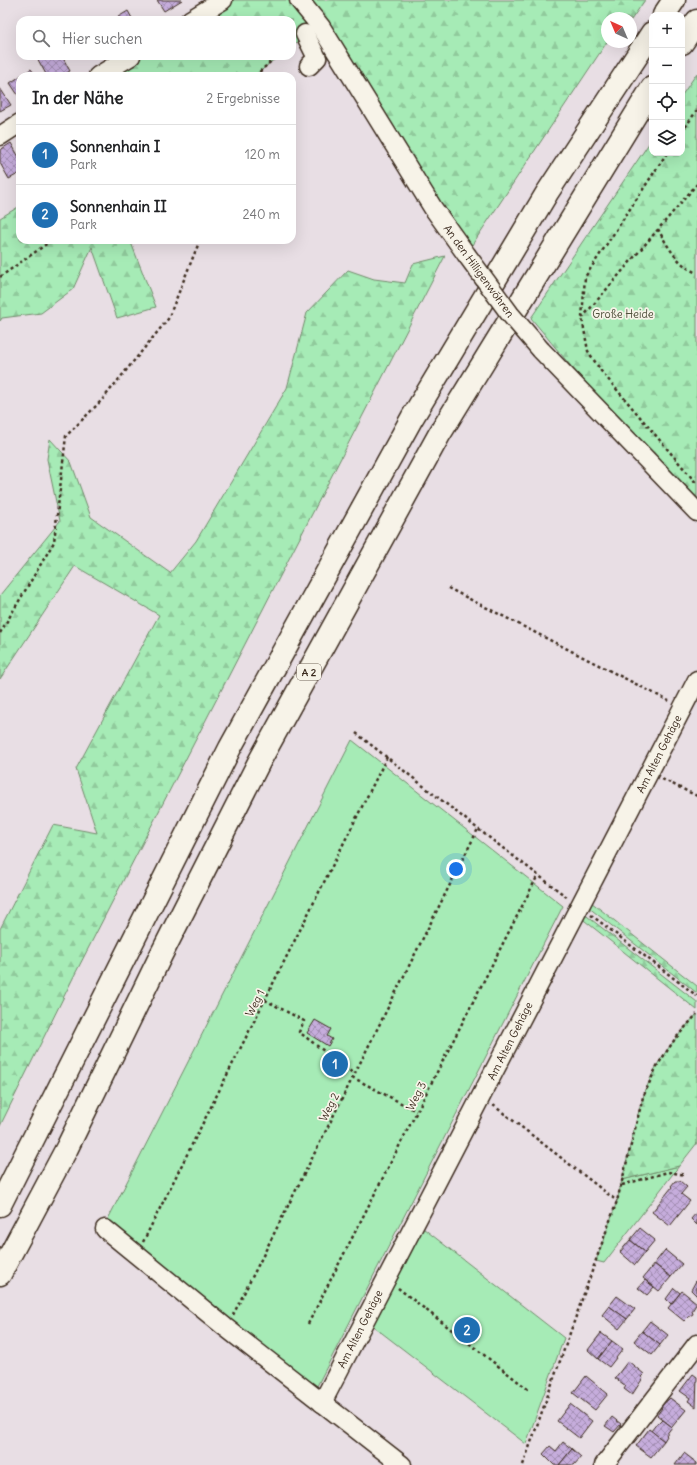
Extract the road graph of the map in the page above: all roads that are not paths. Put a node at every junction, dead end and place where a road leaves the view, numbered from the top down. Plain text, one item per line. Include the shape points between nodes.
1 (223, 0) edge
2 (299, 0) edge
3 (674, 0) edge
4 (666, 12) edge
5 (197, 16) edge
6 (697, 21) edge
7 (321, 27) junction
8 (298, 38) edge
9 (649, 38) edge
10 (685, 39) edge
11 (124, 60) edge
12 (309, 66) dead end
13 (105, 72) edge
14 (649, 92) edge
15 (16, 126) edge
16 (0, 136) edge
17 (697, 512) edge
18 (697, 680) edge
19 (0, 1205) edge
20 (105, 1229) dead end
21 (0, 1274) edge
22 (697, 1344) edge
23 (322, 1402) junction
24 (402, 1465) edge
25 (604, 1465) edge

1 - 5 street
2 - 7 street, An den Hilligenwöhren
3 - 4 highway
6 - 10 highway
7 - 8 street
7 - 17 street, An den Hilligenwöhren, bridge via 433,208 502,303 541,350
8 - 12 street via 317,58
9 - 19 highway via 547,193 412,418 230,748
11 - 13 street
14 - 21 highway, A 2 via 439,435 259,762 67,1148
15 - 16 street
18 - 23 street, Am Alten Gehäge
20 - 23 street via 225,1327 281,1364
22 - 25 street
23 - 24 street

